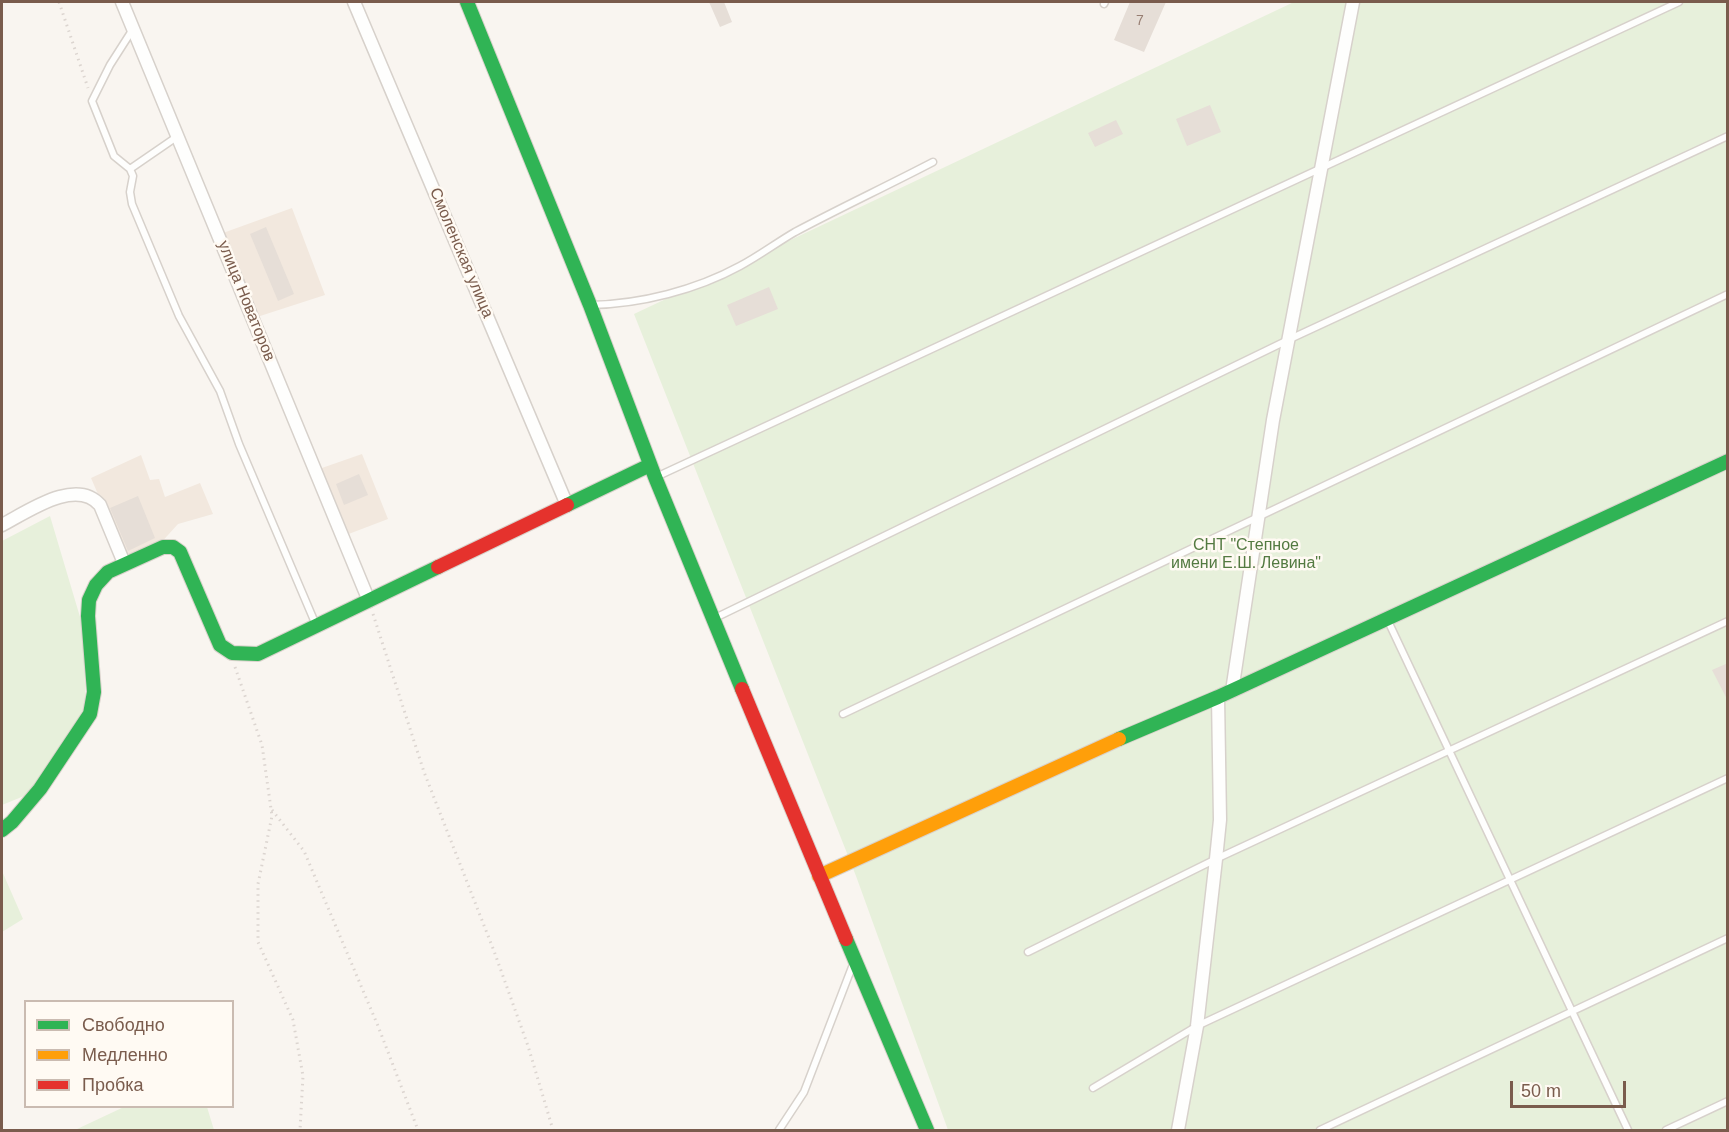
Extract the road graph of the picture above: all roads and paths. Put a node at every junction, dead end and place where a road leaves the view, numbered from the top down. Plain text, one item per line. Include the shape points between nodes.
1 (59, 2) edge
2 (122, 2) edge
3 (354, 2) edge
4 (467, 2) edge
5 (1353, 2) edge
6 (1679, 2) edge
7 (133, 28) junction
8 (92, 101) junction
9 (177, 135) junction
10 (1728, 136) edge
11 (933, 162) dead end
12 (130, 169) junction
13 (1322, 169) junction
14 (1728, 294) edge
15 (590, 305) junction
16 (1290, 339) junction
17 (1728, 461) edge
18 (653, 471) junction
19 (567, 505) junction
20 (1258, 518) junction
21 (2, 525) edge
22 (124, 563) junction
23 (369, 601) junction
24 (713, 619) junction
25 (1387, 619) junction
26 (1728, 621) edge
27 (316, 627) junction
28 (232, 653) junction
29 (1232, 691) junction
30 (1218, 697) junction
31 (843, 714) dead end
32 (1449, 750) junction
33 (1728, 778) edge
34 (271, 808) junction
35 (2, 830) edge
36 (1216, 859) junction
37 (819, 876) junction
38 (1510, 880) junction
39 (1728, 938) edge
40 (1028, 952) dead end
41 (855, 961) junction
42 (1572, 1012) junction
43 (1197, 1026) junction
44 (1093, 1088) dead end
45 (1728, 1101) edge
46 (300, 1131) edge
47 (417, 1131) edge
48 (554, 1131) edge
49 (780, 1131) edge
50 (927, 1131) edge
51 (1178, 1131) edge
52 (1320, 1131) edge
53 (1628, 1131) edge
54 (1665, 1131) edge

1 - 8 path
2 - 7 street, улица Новаторов
3 - 19 street, Смоленская улица
4 - 15 street
5 - 13 street
6 - 13 lane
7 - 8 lane
7 - 9 street, улица Новаторов
8 - 12 lane via 114,156
9 - 12 lane
9 - 23 street, улица Новаторов
10 - 16 lane
11 - 15 lane via 709,280 626,302
12 - 27 lane via 132,204 179,316 220,391
13 - 16 street
13 - 18 lane
14 - 20 lane
15 - 18 street
16 - 20 street
16 - 24 lane
17 - 25 street
18 - 19 street
18 - 24 street
19 - 23 street
20 - 29 street
20 - 31 lane
21 - 22 street via 56,498 84,494 100,505
22 - 28 street via 162,548 173,547 180,552 220,645
22 - 35 street via 108,572 89,600 94,692 90,714 40,789
23 - 27 street
23 - 48 path via 424,772 494,951
24 - 37 street
25 - 29 street
25 - 32 lane
26 - 32 lane
27 - 28 street via 258,654
28 - 34 path via 236,675 262,745
29 - 30 street
30 - 36 street via 1220,820
30 - 37 street
32 - 36 lane
32 - 38 lane
33 - 38 lane
34 - 46 path via 258,884 258,942 292,1020 303,1076
34 - 47 path via 304,851 378,1026
36 - 40 lane
36 - 43 street
37 - 41 street
38 - 42 lane
38 - 43 lane
39 - 42 lane
41 - 49 lane via 804,1092
41 - 50 street
42 - 52 lane
42 - 53 lane
43 - 44 lane
43 - 51 street
45 - 54 lane

